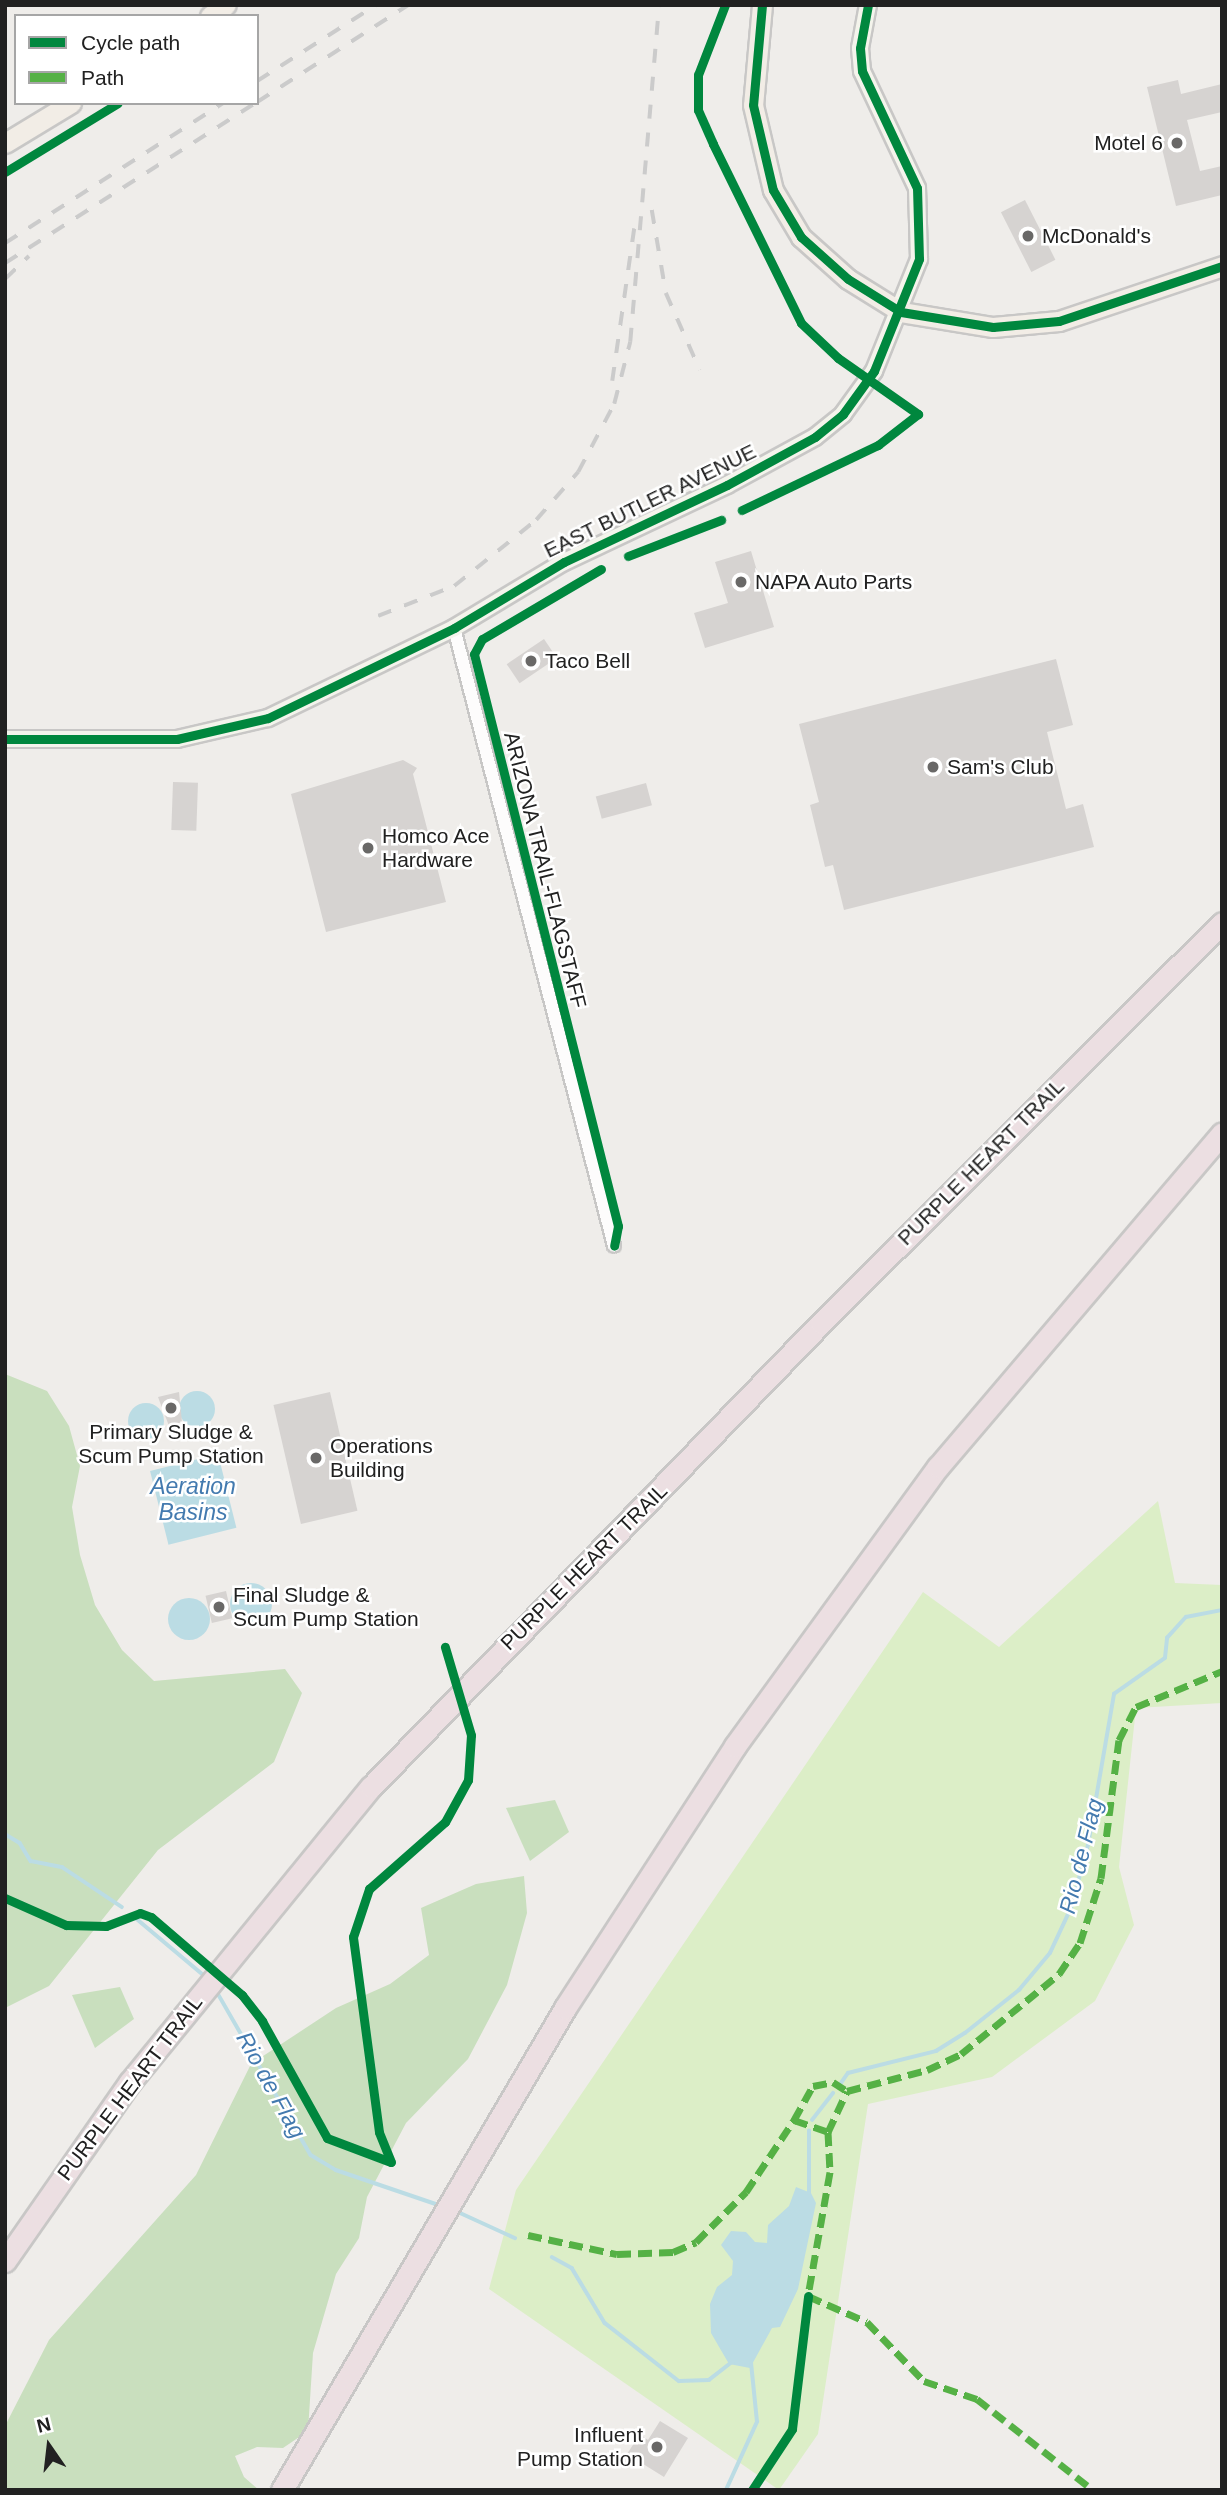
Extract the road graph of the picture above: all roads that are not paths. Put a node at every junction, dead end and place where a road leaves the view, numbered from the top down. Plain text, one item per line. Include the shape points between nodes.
1 (762, 5) edge
2 (868, 5) edge
3 (68, 105) edge
4 (5, 143) edge
5 (1222, 266) edge
6 (901, 312) junction
7 (454, 628) junction
8 (5, 739) edge
9 (1222, 911) edge
10 (1222, 923) edge
11 (1174, 971) junction
12 (1222, 1133) edge
13 (614, 1246) dead end
14 (5, 2261) edge
15 (282, 2490) edge

1 - 6 main road via 753,105 773,190 801,237 848,279
2 - 6 main road, EAST BUTLER AVENUE via 860,48 862,71 907,164 921,219 919,259
3 - 4 main road
5 - 6 main road via 1059,321 993,327
6 - 7 main road, EAST BUTLER AVENUE via 863,387 843,414 815,437 564,562
7 - 8 main road, EAST BUTLER AVENUE via 268,718 177,739
7 - 13 street
9 - 11 highway
10 - 11 highway, PURPLE HEART TRAIL
11 - 14 highway, PURPLE HEART TRAIL via 529,1620 314,1852 130,2082
12 - 15 highway via 1020,1368 877,1549 644,1881

